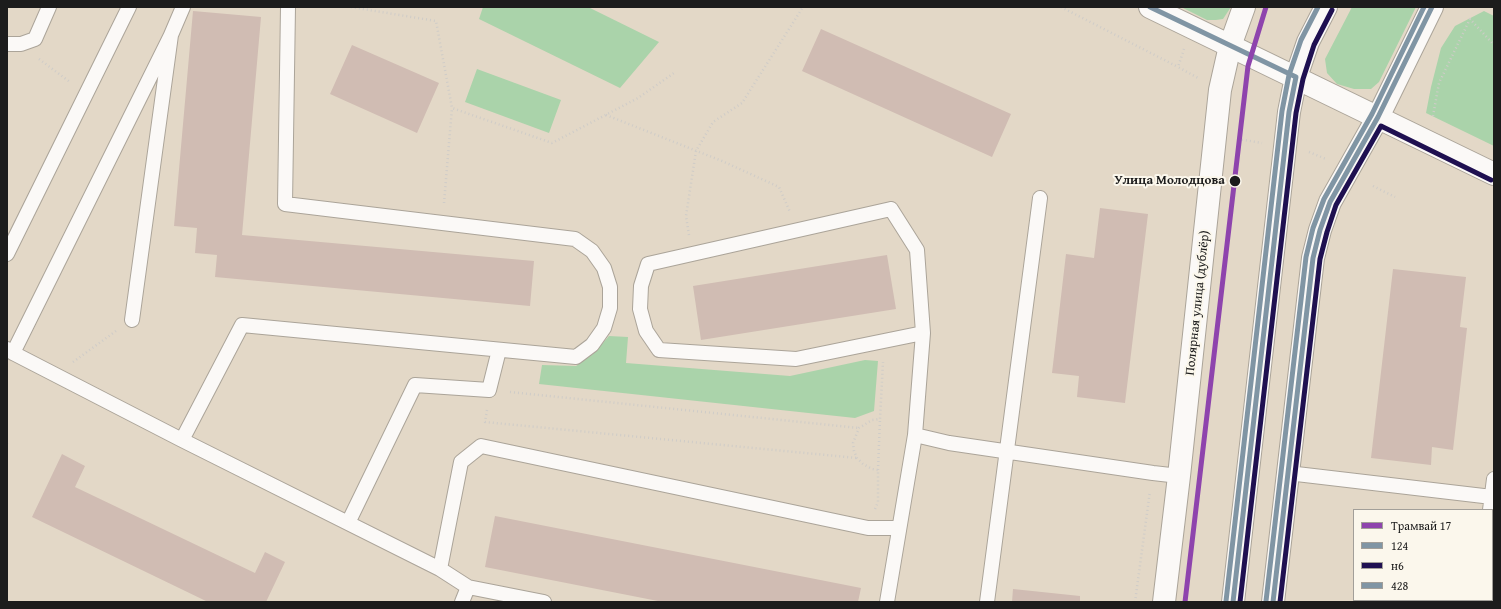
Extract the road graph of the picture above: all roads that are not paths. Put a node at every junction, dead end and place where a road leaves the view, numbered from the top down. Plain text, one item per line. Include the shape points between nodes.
1 (49, 7) edge
2 (129, 7) edge
3 (183, 7) edge
4 (288, 7) edge
5 (1150, 7) edge
6 (1244, 7) edge
7 (1326, 7) edge
8 (1432, 7) edge
9 (171, 35) junction
10 (14, 44) edge
11 (1230, 46) junction
12 (1296, 77) junction
13 (1378, 117) junction
14 (1494, 174) edge
15 (1040, 198) dead end
16 (7, 254) edge
17 (132, 320) road end
18 (922, 332) junction
19 (499, 350) junction
20 (10, 351) edge
21 (915, 435) junction
22 (182, 440) junction
23 (1007, 452) junction
24 (1288, 473) junction
25 (1179, 476) junction
26 (1494, 479) edge
27 (1491, 504) edge
28 (348, 523) junction
29 (898, 528) junction
30 (440, 569) junction
31 (468, 587) junction
32 (462, 602) edge
33 (544, 602) edge
34 (887, 602) edge
35 (987, 602) edge
36 (1164, 602) edge
37 (1233, 602) edge
38 (1273, 602) edge

1 - 10 lane via 34,39
2 - 16 lane
3 - 9 lane
4 - 19 lane via 285,204 575,239 592,251 604,268 610,287 610,308 604,328 592,345 576,357
5 - 11 main road
6 - 11 main road, Полярная улица (дублёр)
7 - 12 main road via 1308,42
8 - 13 main road
9 - 17 lane
9 - 20 lane
11 - 12 main road
11 - 25 main road, Полярная улица (дублёр) via 1220,90
12 - 13 main road
12 - 37 main road via 1289,112
13 - 14 main road
13 - 24 main road via 1330,202 1320,230 1313,258
15 - 23 lane
18 - 18 lane via 917,250 891,209 648,264 641,286 640,309 646,331 659,350 796,359
18 - 21 lane
19 - 22 lane via 242,325
19 - 28 lane via 489,390 415,385
20 - 22 lane
21 - 23 lane
21 - 29 lane
22 - 28 lane
23 - 25 lane
23 - 35 lane
24 - 27 lane
24 - 38 main road
25 - 36 main road, Полярная улица (дублёр)
26 - 27 lane
28 - 30 lane
29 - 30 lane via 868,528 481,446 461,462
29 - 34 lane
30 - 31 lane
31 - 32 lane
31 - 33 lane

